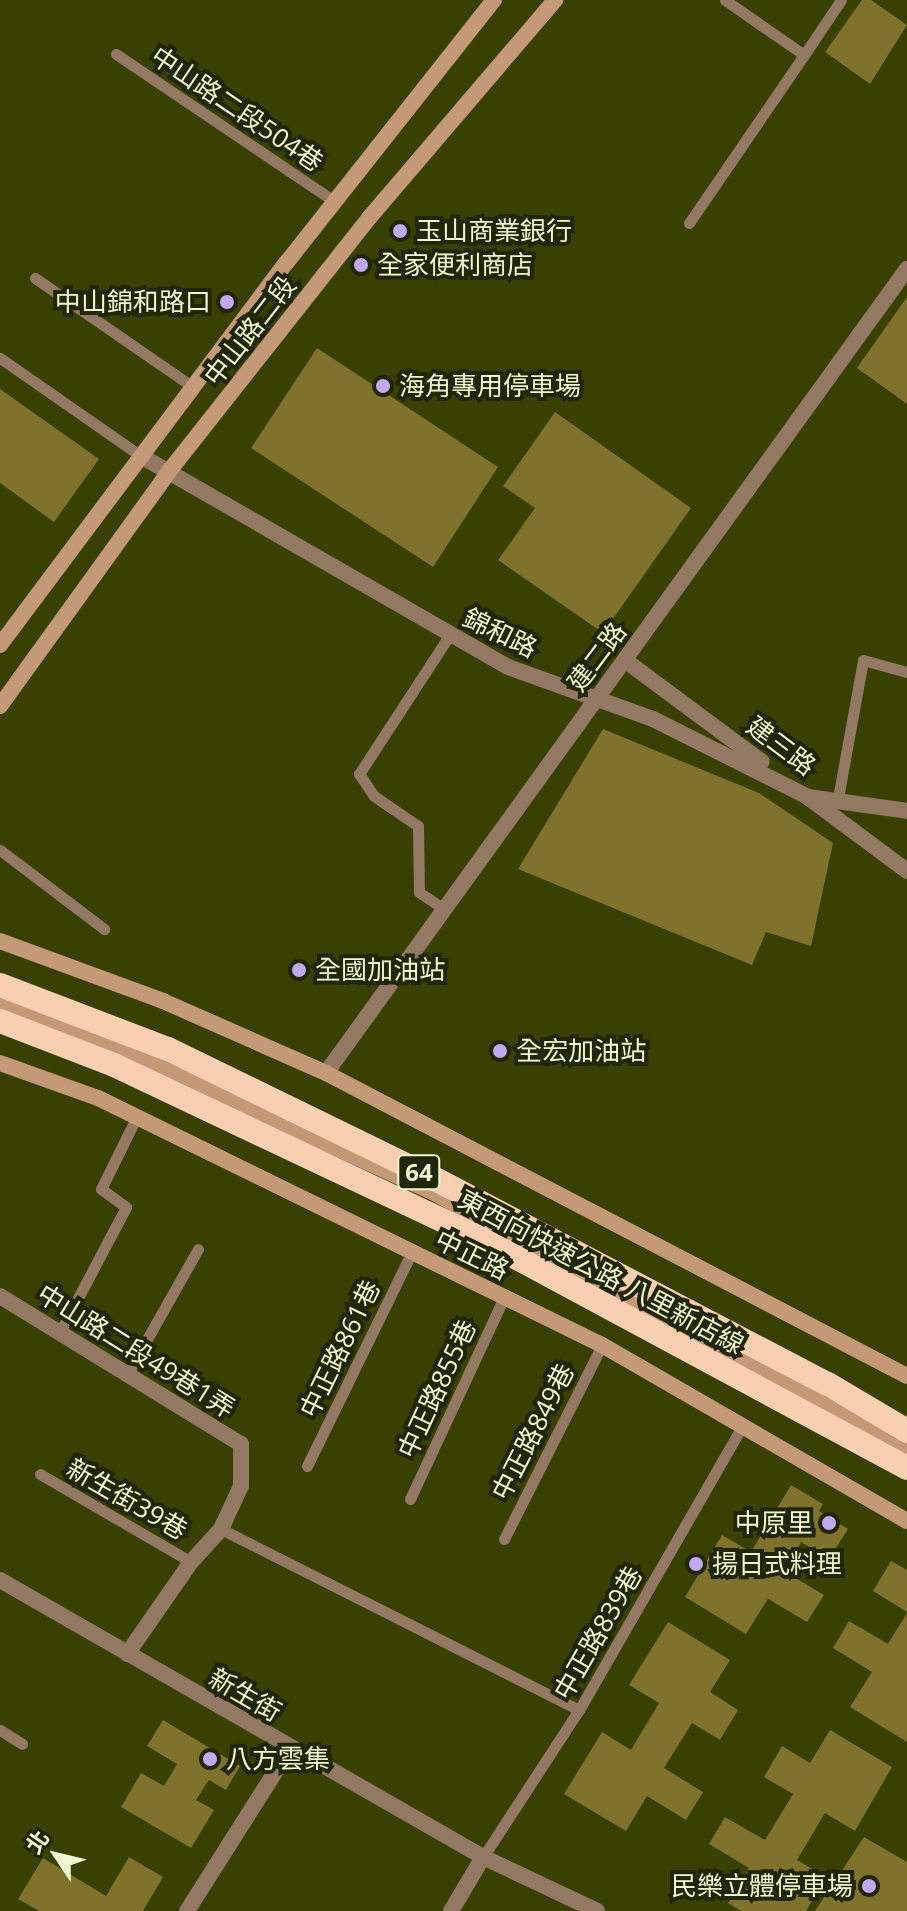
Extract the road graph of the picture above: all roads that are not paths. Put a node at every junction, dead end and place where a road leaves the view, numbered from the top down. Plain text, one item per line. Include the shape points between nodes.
1 (494, 0) edge
2 (555, 0) edge
3 (725, 0) edge
4 (841, 0) edge
5 (116, 54) dead end
6 (804, 55) junction
7 (334, 201) junction
8 (689, 223) dead end
9 (907, 269) edge
10 (35, 278) dead end
11 (0, 358) edge
12 (193, 387) junction
13 (141, 456) junction
14 (170, 470) junction
15 (449, 636) junction
16 (0, 644) edge
17 (626, 661) junction
18 (907, 672) edge
19 (596, 697) junction
20 (0, 706) edge
21 (808, 797) junction
22 (838, 798) junction
23 (907, 811) edge
24 (0, 850) edge
25 (907, 871) edge
26 (444, 909) junction
27 (104, 929) dead end
28 (0, 941) edge
29 (0, 985) edge
30 (0, 1002) edge
31 (0, 1021) edge
32 (0, 1063) edge
33 (326, 1073) junction
34 (137, 1116) junction
35 (198, 1249) dead end
36 (412, 1252) junction
37 (0, 1296) edge
38 (504, 1297) junction
39 (61, 1330) junction
40 (602, 1345) junction
41 (129, 1371) junction
42 (907, 1376) edge
43 (828, 1384) junction
44 (784, 1401) junction
45 (907, 1413) edge
46 (742, 1426) junction
47 (907, 1431) edge
48 (907, 1450) edge
49 (307, 1466) dead end
50 (907, 1468) edge
51 (40, 1474) dead end
52 (907, 1484) edge
53 (410, 1499) dead end
54 (907, 1521) edge
55 (221, 1529) junction
56 (504, 1539) dead end
57 (191, 1562) junction
58 (0, 1580) edge
59 (127, 1654) junction
60 (579, 1710) junction
61 (0, 1730) edge
62 (22, 1744) dead end
63 (290, 1749) junction
64 (483, 1857) junction
65 (187, 1911) edge
66 (451, 1911) edge
67 (597, 1911) edge

1 - 7 main road, 中山路二段
2 - 14 main road, 中山路二段 via 369,218
3 - 6 lane
4 - 6 lane
5 - 7 lane, 中山路二段504巷
6 - 8 lane
7 - 12 main road, 中山路二段
9 - 17 street, 建二路
10 - 12 lane
11 - 13 lane
12 - 13 main road, 中山路二段
13 - 14 street, 錦和路
13 - 16 main road, 中山路二段
14 - 15 street, 錦和路
14 - 20 main road, 中山路二段
15 - 19 street, 錦和路 via 508,667
15 - 26 lane via 359,774 374,796 418,826 419,892
17 - 19 street, 建二路
17 - 21 street, 建三路
18 - 22 lane via 863,660
19 - 21 street, 錦和路 via 723,751
19 - 26 street, 建二路
21 - 22 street, 錦和路
21 - 25 street, 建三路
22 - 23 street, 錦和路
24 - 27 lane
26 - 33 street, 建二路
28 - 33 main road via 163,1001
29 - 43 highway, 東西向快速公路 八里新店線 / 64 via 168,1049 465,1195
30 - 48 main road via 124,1051 436,1194
31 - 44 highway, 東西向快速公路 八里新店線 / 64 via 114,1065 453,1224
32 - 34 main road, 中正路
33 - 42 main road
34 - 36 main road, 中正路
34 - 39 lane via 101,1189 126,1207
35 - 41 lane
36 - 38 main road, 中正路
36 - 49 lane, 中正路861巷
37 - 39 street, 中山路二段49巷1弄
38 - 40 main road, 中正路
38 - 53 lane, 中正路855巷
39 - 41 street, 中山路二段49巷1弄
40 - 46 main road, 中正路
40 - 56 lane, 中正路849巷
41 - 55 street, 中山路二段49巷1弄 via 241,1444 241,1486
43 - 45 highway
43 - 47 highway, 東西向快速公路 八里新店線 / 64
44 - 50 highway, 東西向快速公路 八里新店線 / 64
44 - 52 highway
46 - 54 main road, 中正路
46 - 60 lane, 中正路839巷
51 - 57 lane, 新生街39巷
55 - 57 street, 中山路二段49巷1弄
55 - 60 lane
57 - 59 street, 中山路二段49巷1弄
58 - 59 street, 新生街
59 - 63 street, 新生街
60 - 64 lane, 中正路839巷
61 - 62 lane
63 - 64 street, 新生街
63 - 65 street
64 - 66 street
64 - 67 street, 新生街

